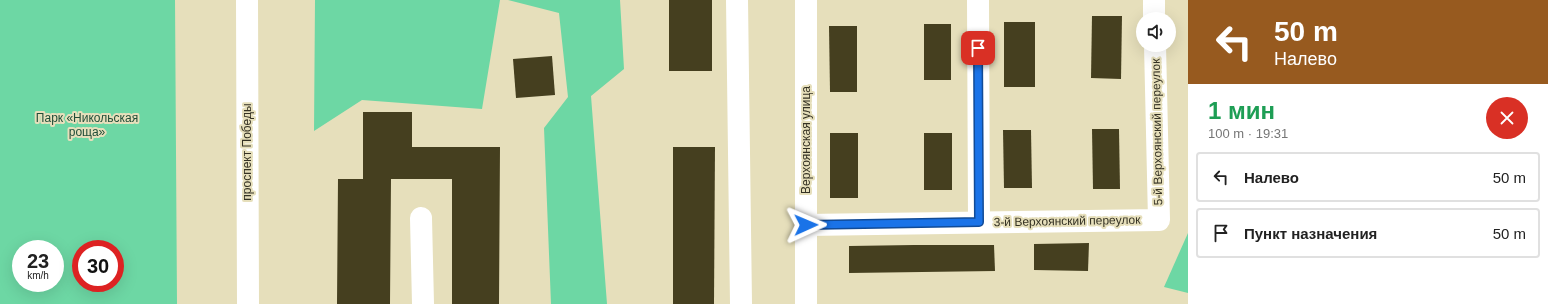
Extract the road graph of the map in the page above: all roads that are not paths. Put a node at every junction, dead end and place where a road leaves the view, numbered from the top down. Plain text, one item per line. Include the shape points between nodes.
1 (247, 0) edge
2 (737, 0) edge
3 (806, 0) edge
4 (978, 0) edge
5 (1154, 0) edge
6 (1154, 12) edge
7 (1155, 52) edge
8 (421, 218) dead end
9 (1159, 220) joint
10 (979, 222) junction
11 (806, 225) junction
12 (248, 304) edge
13 (424, 304) edge
14 (741, 304) edge
15 (806, 304) edge

1 - 12 street, проспект Победы
2 - 14 street
3 - 11 street, Верхоянская улица
4 - 10 street
5 - 6 street
7 - 9 street, 5-й Верхоянский переулок
8 - 13 street
9 - 10 street, 3-й Верхоянский переулок
10 - 11 street, 3-й Верхоянский переулок
11 - 15 street, Верхоянская улица

